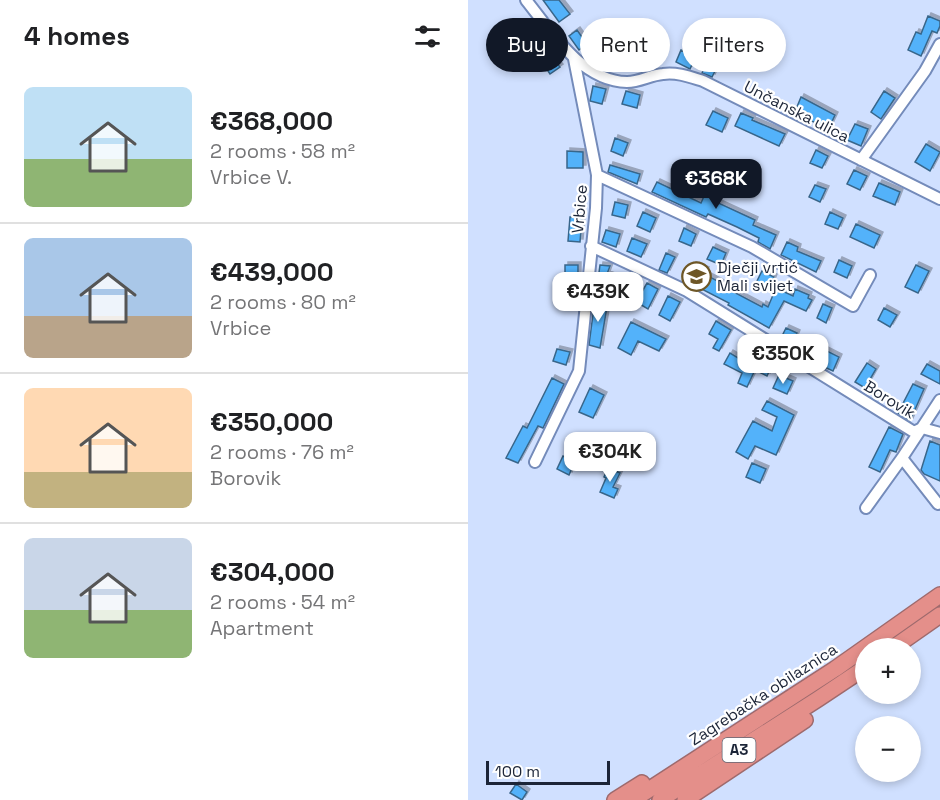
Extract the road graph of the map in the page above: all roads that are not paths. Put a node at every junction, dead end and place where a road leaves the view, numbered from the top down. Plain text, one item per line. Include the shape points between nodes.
1 (526, 0) edge
2 (940, 44) edge
3 (574, 59) junction
4 (861, 160) junction
5 (597, 175) junction
6 (940, 199) edge
7 (591, 246) junction
8 (870, 275) dead end
9 (940, 400) edge
10 (922, 428) junction
11 (940, 433) edge
12 (902, 458) junction
13 (535, 462) dead end
14 (938, 504) dead end
15 (866, 508) dead end
16 (940, 595) edge
17 (940, 615) edge
18 (907, 638) edge
19 (855, 674) edge
20 (818, 699) junction
21 (681, 769) junction
22 (615, 800) edge
23 (633, 800) edge
24 (660, 800) edge
25 (685, 800) edge

1 - 3 street, Unčanska ulica
2 - 4 street
3 - 4 street, Unčanska ulica via 609,79 627,82 681,74 703,81
3 - 5 street, Vrbice
4 - 6 street, Unčanska ulica
5 - 7 street, Vrbice
5 - 8 street via 752,247 853,306
7 - 10 street, Borovik via 687,291 914,432
7 - 13 street, Vrbice via 579,371
9 - 10 street
10 - 11 street
10 - 12 street
12 - 14 street
12 - 15 street
16 - 21 highway, Zagrebačka obilaznica / A3
17 - 18 highway
19 - 20 highway, Zagrebačka obilaznica / A3
20 - 24 highway, Zagrebačka obilaznica / A3
20 - 25 highway via 806,719
21 - 22 highway via 642,782
21 - 23 highway, Zagrebačka obilaznica / A3

